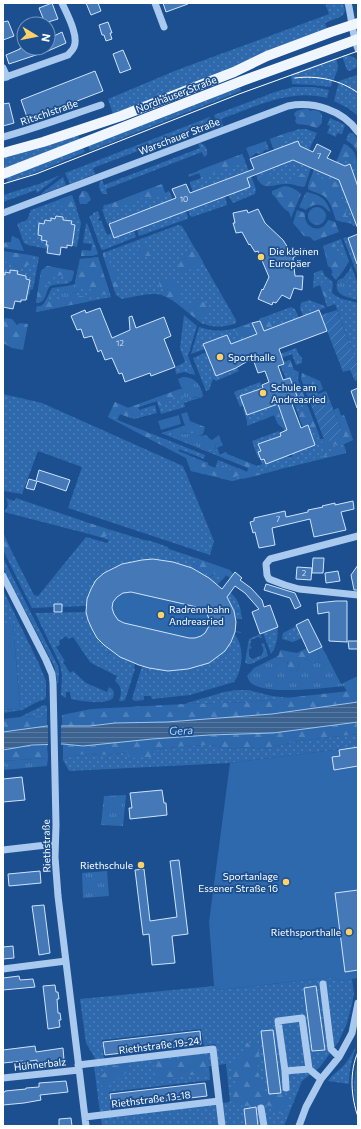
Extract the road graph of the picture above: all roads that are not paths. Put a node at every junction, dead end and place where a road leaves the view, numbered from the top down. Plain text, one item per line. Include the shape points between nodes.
1 (62, 3) edge
2 (155, 3) edge
3 (348, 3) edge
4 (355, 24) edge
5 (164, 27) dead end
6 (357, 43) edge
7 (3, 68) edge
8 (5, 78) edge
9 (101, 105) dead end
10 (358, 132) edge
11 (3, 137) edge
12 (3, 153) edge
13 (3, 174) edge
14 (3, 213) edge
15 (358, 536) edge
16 (3, 576) edge
17 (358, 595) edge
18 (55, 844) junction
19 (3, 850) edge
20 (66, 961) junction
21 (3, 968) edge
22 (323, 984) dead end
23 (358, 1004) edge
24 (339, 1057) junction
25 (79, 1067) junction
26 (309, 1069) junction
27 (285, 1071) junction
28 (3, 1078) edge
29 (321, 1079) junction
30 (286, 1088) dead end
31 (219, 1101) junction
32 (261, 1108) dead end
33 (85, 1117) junction
34 (86, 1126) edge
35 (222, 1126) edge
36 (264, 1126) edge
37 (299, 1126) edge

1 - 8 street via 75,36 74,49 68,55
2 - 5 street
3 - 4 street
4 - 6 street
4 - 12 main road, Nordhäuser Straße via 267,56 234,72 121,116
6 - 13 main road, Nordhäuser Straße via 242,81
7 - 8 street
9 - 11 street, Ritschlstraße
10 - 14 street, Warschauer Straße via 348,121 328,109 307,104 288,106
15 - 17 street via 270,559 266,564 269,579 285,585 299,589
16 - 18 street, Riethstraße via 49,667 53,683
18 - 19 street
18 - 20 street, Riethstraße
20 - 21 street
20 - 25 street, Riethstraße
22 - 24 street via 331,1049
23 - 24 street via 352,1033
24 - 29 street
25 - 28 street, Hühnerbalz
25 - 31 street, Riethstraße 19-24 via 212,1049
25 - 33 street, Riethstraße
26 - 27 street
26 - 27 street via 302,1018 278,1021
26 - 29 street
27 - 30 street
29 - 37 street
31 - 33 street, Riethstraße 13-18
31 - 35 street, Riethstraße 19-24
32 - 36 street
33 - 34 street, Riethstraße

